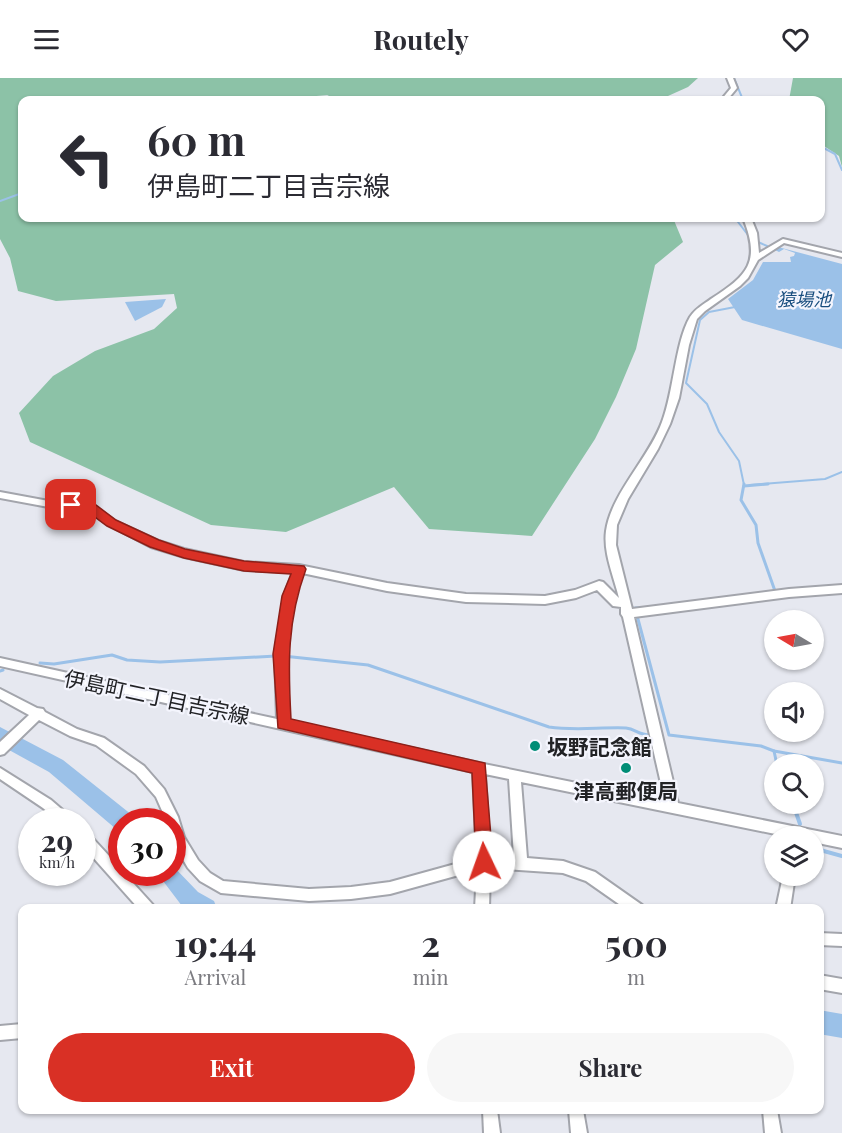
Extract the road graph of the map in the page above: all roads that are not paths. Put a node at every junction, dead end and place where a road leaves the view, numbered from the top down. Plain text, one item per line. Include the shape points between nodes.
1 (730, 78) edge
2 (727, 96) edge
3 (749, 222) edge
4 (842, 255) edge
5 (756, 258) junction
6 (1, 496) edge
7 (299, 569) junction
8 (842, 590) edge
9 (631, 611) junction
10 (0, 662) edge
11 (0, 694) edge
12 (39, 712) junction
13 (283, 723) junction
14 (0, 750) edge
15 (479, 768) junction
16 (0, 773) edge
17 (515, 775) junction
18 (52, 808) edge
19 (674, 809) junction
20 (764, 828) edge
21 (824, 839) edge
22 (842, 842) edge
23 (96, 851) edge
24 (484, 862) junction
25 (521, 862) junction
26 (787, 886) edge
27 (144, 904) edge
28 (482, 904) edge
29 (630, 904) edge
30 (784, 904) edge
31 (824, 939) edge
32 (842, 940) edge
33 (824, 983) edge
34 (842, 986) edge
35 (18, 1031) edge
36 (0, 1033) edge
37 (490, 1114) edge
38 (577, 1114) edge
39 (771, 1114) edge
40 (492, 1133) edge
41 (579, 1133) edge
42 (773, 1133) edge

1 - 2 street via 734,88
3 - 5 street via 755,233
4 - 5 street via 783,241
5 - 9 street via 740,284 696,315 682,357 676,400 658,441 616,514 610,538
6 - 7 street via 91,508 155,544 184,553 244,566
7 - 9 street via 387,587 466,597 545,600 599,585
7 - 13 street via 289,596 280,656
8 - 9 street
9 - 19 street
10 - 13 street, 伊島町二丁目吉宗線
11 - 12 street
12 - 14 street
12 - 24 street via 74,733 99,741 140,770 160,793 178,839 193,864 205,878 221,887 309,895 351,893 390,888
13 - 15 street, 伊島町二丁目吉宗線
15 - 17 street, 伊島町二丁目吉宗線
15 - 24 street
16 - 18 street
17 - 19 street, 伊島町二丁目吉宗線
17 - 25 street
19 - 20 street, 伊島町二丁目吉宗線
21 - 22 street, 伊島町二丁目吉宗線
23 - 27 street
24 - 25 street
24 - 28 street
25 - 29 street via 563,867 590,876
26 - 30 street
31 - 32 street
33 - 34 street
35 - 36 street
37 - 40 street
38 - 41 street
39 - 42 street

